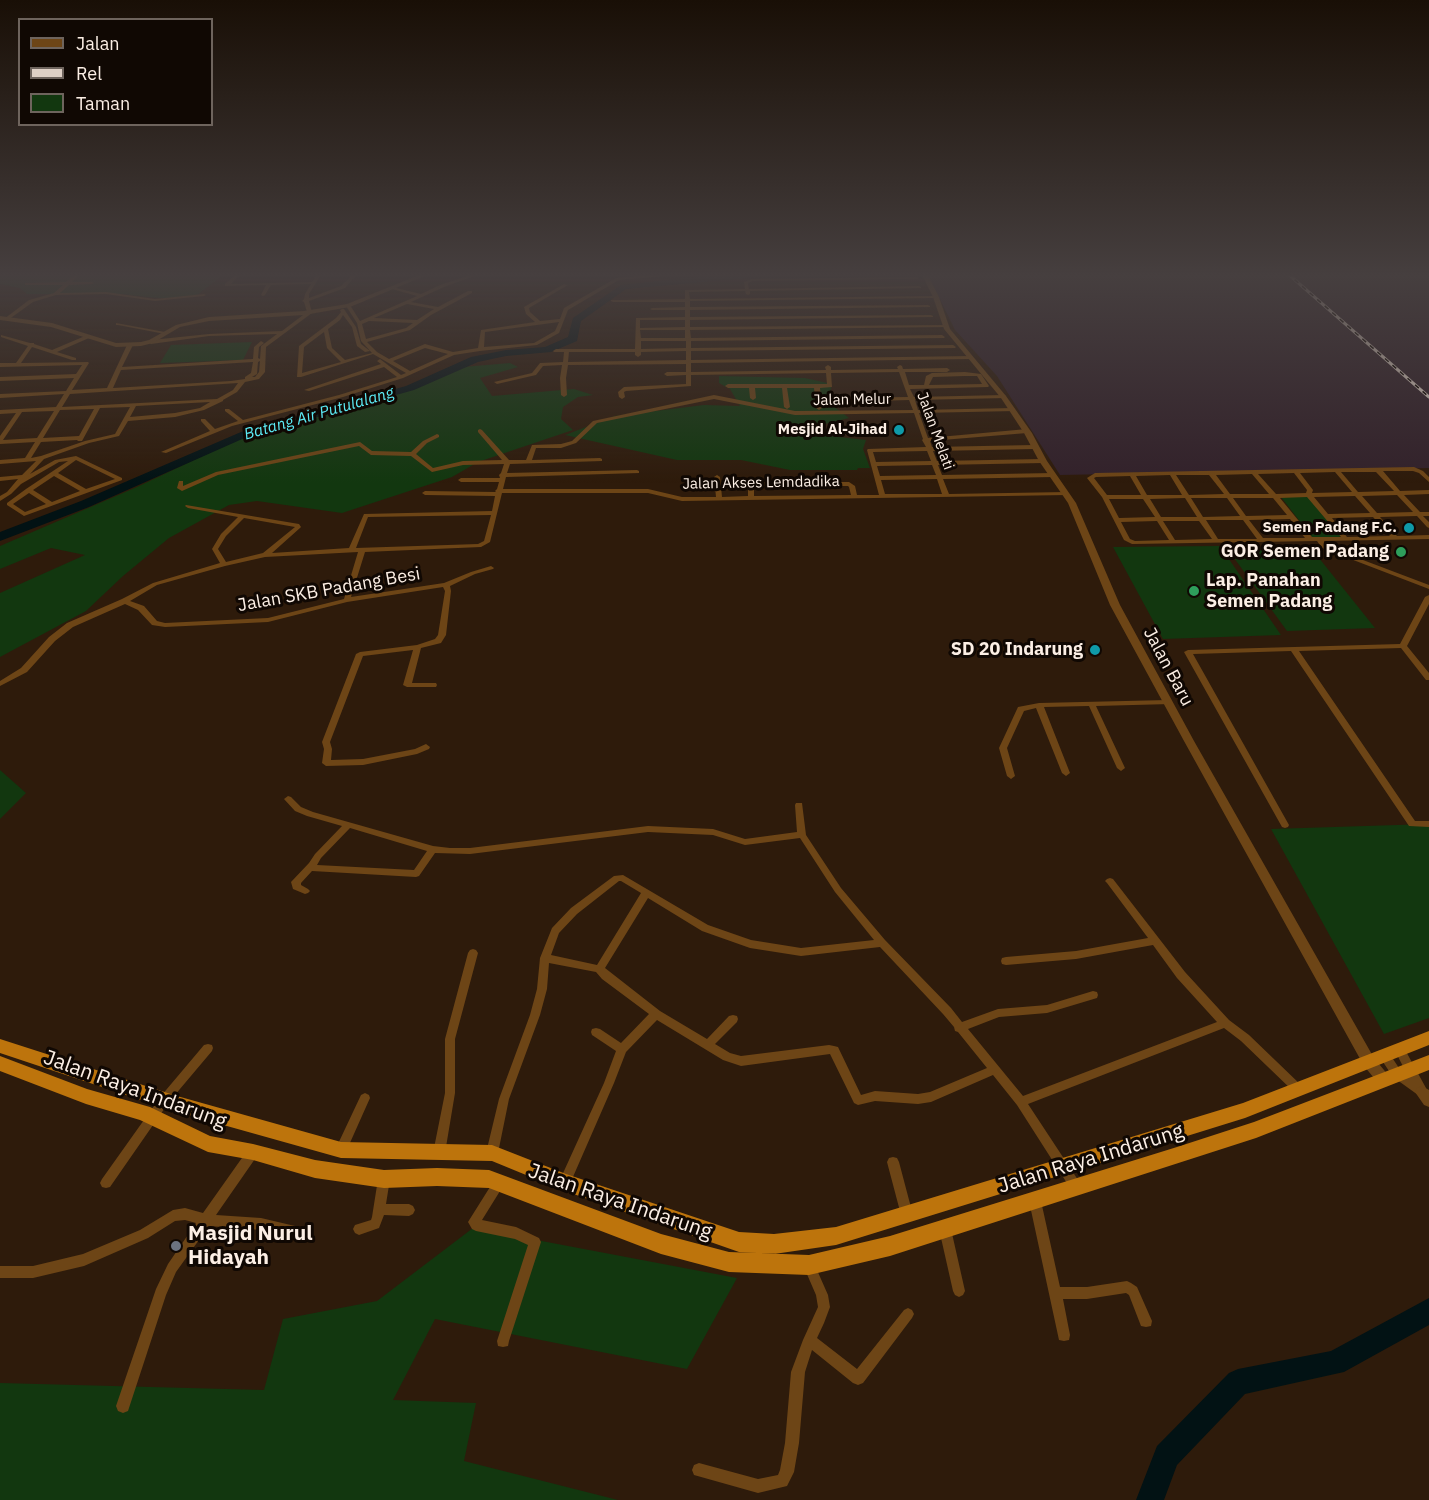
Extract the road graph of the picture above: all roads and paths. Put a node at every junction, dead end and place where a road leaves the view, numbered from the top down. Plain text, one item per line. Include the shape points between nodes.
1 (28, 343) edge
2 (73, 343) edge
3 (109, 343) edge
4 (145, 343) edge
5 (263, 343) edge
6 (268, 343) edge
7 (306, 343) edge
8 (329, 343) edge
9 (358, 343) edge
10 (365, 343) edge
11 (483, 343) edge
12 (537, 343) edge
13 (638, 343) edge
14 (687, 343) edge
15 (756, 343) edge
16 (822, 343) edge
17 (891, 343) edge
18 (947, 343) edge
19 (957, 343) edge
20 (32, 344) junction
21 (130, 345) junction
22 (893, 347) junction
23 (480, 349) junction
24 (824, 349) junction
25 (688, 350) junction
26 (757, 350) junction
27 (556, 351) dead end
28 (567, 351) junction
29 (638, 351) junction
30 (51, 352) junction
31 (371, 354) junction
32 (453, 354) junction
33 (971, 358) junction
34 (262, 360) junction
35 (827, 360) junction
36 (897, 360) junction
37 (83, 361) junction
38 (255, 361) junction
39 (758, 361) junction
40 (301, 362) junction
41 (344, 362) junction
42 (689, 362) junction
43 (386, 363) junction
44 (638, 363) junction
45 (18, 364) junction
46 (565, 364) junction
47 (0, 365) edge
48 (119, 369) junction
49 (946, 370) dead end
50 (901, 371) junction
51 (313, 372) junction
52 (829, 372) junction
53 (410, 373) junction
54 (760, 373) junction
55 (667, 374) dead end
56 (690, 374) junction
57 (78, 376) junction
58 (401, 377) junction
59 (0, 379) edge
60 (497, 381) dead end
61 (242, 382) junction
62 (177, 385) junction
63 (728, 386) dead end
64 (752, 386) junction
65 (784, 386) junction
66 (817, 386) junction
67 (907, 387) junction
68 (926, 387) junction
69 (110, 388) junction
70 (307, 390) dead end
71 (69, 391) junction
72 (0, 395) edge
73 (564, 395) dead end
74 (622, 397) dead end
75 (1004, 397) junction
76 (753, 398) dead end
77 (221, 399) junction
78 (911, 399) junction
79 (838, 400) dead end
80 (168, 402) junction
81 (134, 404) junction
82 (98, 406) junction
83 (787, 407) dead end
84 (59, 408) junction
85 (819, 408) dead end
86 (227, 410) dead end
87 (1013, 410) junction
88 (20, 411) junction
89 (916, 411) junction
90 (0, 412) edge
91 (127, 418) junction
92 (203, 420) dead end
93 (242, 422) junction
94 (213, 431) junction
95 (480, 431) dead end
96 (1027, 431) junction
97 (437, 436) dead end
98 (81, 438) junction
99 (40, 440) junction
100 (925, 440) junction
101 (0, 441) edge
102 (78, 445) junction
103 (1034, 447) junction
104 (929, 449) junction
105 (164, 452) dead end
106 (412, 454) junction
107 (42, 458) junction
108 (76, 458) junction
109 (27, 460) junction
110 (600, 460) dead end
111 (529, 461) junction
112 (1043, 461) junction
113 (0, 462) edge
114 (507, 462) junction
115 (934, 462) junction
116 (874, 464) junction
117 (1378, 470) junction
118 (1337, 471) junction
119 (637, 472) dead end
120 (1296, 472) junction
121 (53, 473) junction
122 (1254, 473) junction
123 (1172, 474) junction
124 (1212, 474) junction
125 (1053, 475) junction
126 (1132, 475) junction
127 (502, 477) junction
128 (717, 477) dead end
129 (939, 477) junction
130 (0, 478) edge
131 (878, 478) junction
132 (23, 479) junction
133 (461, 480) dead end
134 (1429, 480) edge
135 (181, 482) dead end
136 (28, 490) junction
137 (86, 492) junction
138 (1429, 492) edge
139 (425, 493) dead end
140 (497, 493) junction
141 (1398, 493) junction
142 (1066, 494) junction
143 (1356, 494) junction
144 (946, 495) junction
145 (1309, 495) junction
146 (854, 496) junction
147 (882, 496) junction
148 (1229, 496) junction
149 (1275, 496) junction
150 (1105, 497) junction
151 (1146, 497) junction
152 (1187, 497) junction
153 (719, 498) junction
154 (751, 498) junction
155 (0, 499) edge
156 (51, 504) junction
157 (188, 506) dead end
158 (492, 513) junction
159 (1418, 514) junction
160 (1429, 514) edge
161 (1376, 515) junction
162 (243, 516) junction
163 (1326, 516) junction
164 (1291, 517) junction
165 (1244, 518) junction
166 (1159, 519) junction
167 (1201, 519) junction
168 (1116, 520) junction
169 (1429, 526) edge
170 (1429, 537) edge
171 (1345, 538) junction
172 (1395, 538) junction
173 (1310, 539) junction
174 (1319, 539) junction
175 (1261, 540) junction
176 (1216, 541) junction
177 (1173, 542) junction
178 (362, 549) junction
179 (352, 550) junction
180 (266, 555) junction
181 (224, 564) junction
182 (491, 568) dead end
183 (446, 585) junction
184 (1429, 586) edge
185 (1429, 597) edge
186 (347, 600) junction
187 (124, 601) junction
188 (1403, 646) junction
189 (418, 647) junction
190 (1294, 650) junction
191 (1429, 678) edge
192 (0, 684) edge
193 (434, 685) dead end
194 (1168, 702) junction
195 (1039, 705) junction
196 (1092, 705) junction
197 (426, 747) dead end
198 (1121, 768) dead end
199 (1066, 773) dead end
200 (1011, 776) dead end
201 (288, 799) dead end
202 (799, 805) dead end
203 (1429, 824) edge
204 (348, 825) junction
205 (1285, 825) dead end
206 (802, 834) junction
207 (433, 849) junction
208 (312, 865) junction
209 (1110, 881) dead end
210 (305, 891) dead end
211 (646, 893) junction
212 (1155, 941) junction
213 (882, 943) junction
214 (473, 953) dead end
215 (544, 958) junction
216 (1006, 961) dead end
217 (599, 969) junction
218 (1093, 995) dead end
219 (656, 1014) junction
220 (733, 1019) dead end
221 (1225, 1023) junction
222 (959, 1028) junction
223 (596, 1032) dead end
224 (1429, 1038) edge
225 (0, 1046) edge
226 (707, 1046) junction
227 (208, 1048) dead end
228 (622, 1049) junction
229 (1384, 1056) junction
230 (0, 1063) edge
231 (994, 1070) junction
232 (1405, 1071) edge
233 (1298, 1089) junction
234 (1426, 1097) edge
235 (365, 1098) dead end
236 (165, 1099) junction
237 (1021, 1102) junction
238 (154, 1117) junction
239 (341, 1150) junction
240 (253, 1152) junction
241 (439, 1153) junction
242 (492, 1153) junction
243 (893, 1162) dead end
244 (1063, 1165) junction
245 (384, 1179) junction
246 (565, 1182) junction
247 (106, 1183) dead end
248 (499, 1183) junction
249 (1076, 1188) junction
250 (1035, 1201) junction
251 (379, 1209) junction
252 (409, 1210) dead end
253 (907, 1215) junction
254 (207, 1220) junction
255 (945, 1228) junction
256 (359, 1229) dead end
257 (295, 1232) dead end
258 (809, 1265) junction
259 (0, 1272) edge
260 (959, 1291) dead end
261 (1055, 1293) junction
262 (908, 1314) dead end
263 (1146, 1321) dead end
264 (1064, 1335) dead end
265 (809, 1340) junction
266 (503, 1341) dead end
267 (123, 1406) dead end
268 (699, 1470) dead end

1 - 20 street
2 - 30 street
3 - 21 street
4 - 21 street
5 - 38 street via 257,347
6 - 34 street
7 - 40 street via 302,346
8 - 41 street
9 - 31 street
10 - 43 street
11 - 23 street
12 - 23 street
13 - 29 street
14 - 25 street
15 - 26 street
16 - 24 street
17 - 22 street, Jalan Melati
18 - 22 street via 950,347
19 - 33 street, Jalan Baru
20 - 30 street
20 - 45 street
21 - 48 street
22 - 24 street
22 - 36 street, Jalan Melati
23 - 32 street
24 - 26 street
24 - 35 street
25 - 26 street
25 - 29 street
25 - 42 street
26 - 39 street
27 - 28 street
28 - 29 street
28 - 46 street
29 - 44 street
30 - 37 street
31 - 41 street
31 - 43 street
32 - 43 street via 425,346
32 - 53 street
33 - 36 street
33 - 75 street, Jalan Baru
34 - 38 street
34 - 61 street via 260,375
35 - 36 street
35 - 39 street
35 - 52 street
36 - 50 street, Jalan Melati
37 - 45 street
37 - 57 street via 86,363
38 - 48 street
38 - 62 street via 254,374 249,378
39 - 42 street
39 - 54 street
40 - 51 street
40 - 51 street via 299,376
41 - 51 street
42 - 44 street
42 - 56 street
43 - 53 street
43 - 58 street
43 - 70 street
44 - 46 street
45 - 47 street
46 - 60 street via 540,365 534,374
46 - 73 street
48 - 69 street
49 - 50 street
50 - 52 street
50 - 67 street, Jalan Melati
52 - 54 street
52 - 66 street via 830,386
53 - 58 street
54 - 56 street
55 - 56 street
56 - 74 street via 688,385 624,389
57 - 59 street
57 - 71 street
58 - 93 street
61 - 62 street
61 - 77 street
62 - 69 street
62 - 80 street
63 - 64 street
64 - 65 street
64 - 76 street
65 - 66 street
65 - 83 street
66 - 85 street
67 - 68 street
67 - 78 street, Jalan Melati
68 - 68 street via 946,387 986,386 979,375 954,375 929,376
69 - 71 street
71 - 72 street
71 - 84 street
75 - 78 street
75 - 87 street, Jalan Baru
77 - 80 street
77 - 91 street via 184,414
78 - 79 street
78 - 89 street, Jalan Melati
80 - 81 street
81 - 82 street
81 - 91 street
82 - 84 street
82 - 98 street
84 - 88 street
84 - 99 street
86 - 93 street
87 - 89 street, Jalan Melur
87 - 96 street, Jalan Baru
88 - 90 street
88 - 101 street
89 - 100 street, Jalan Melati
89 - 111 street, Jalan Melur via 795,413 722,397 693,400 595,422 574,442 534,446
91 - 102 street via 117,435
92 - 94 street
93 - 94 street
94 - 105 street
95 - 114 street
96 - 100 street
96 - 103 street, Jalan Baru
97 - 106 street
98 - 99 street
98 - 102 street
99 - 101 street
99 - 109 street
100 - 104 street, Jalan Melati
102 - 107 street
103 - 104 street
103 - 112 street, Jalan Baru
104 - 115 street, Jalan Melati
104 - 116 street via 870,450
106 - 114 street via 432,470 463,463
106 - 135 street via 371,453 358,444 216,474 182,489
107 - 109 street
107 - 132 street
108 - 121 street
108 - 132 street via 57,461
108 - 137 street via 120,479
109 - 113 street
110 - 111 street
111 - 114 street
112 - 115 street
112 - 125 street, Jalan Baru
114 - 127 street
115 - 116 street
115 - 129 street, Jalan Melati
116 - 131 street
117 - 118 street
117 - 134 street via 1414,469
117 - 141 street
118 - 120 street
118 - 143 street
119 - 127 street
120 - 122 street
120 - 145 street via 1310,490
121 - 136 street
121 - 137 street
122 - 124 street
122 - 149 street
123 - 124 street
123 - 126 street
123 - 152 street
124 - 148 street
125 - 129 street
125 - 142 street, Jalan Baru
126 - 150 street via 1092,476
126 - 151 street
127 - 133 street
127 - 140 street
128 - 153 street
129 - 131 street
129 - 144 street, Jalan Melati
130 - 132 street
131 - 147 street
132 - 155 street
136 - 156 street
136 - 156 street via 9,504 24,514
137 - 156 street
138 - 141 street
139 - 140 street, Jalan Akses Lemdadika
140 - 153 street, Jalan Akses Lemdadika via 648,491 676,498
140 - 158 street
141 - 143 street
141 - 159 street
142 - 144 street, Jalan Akses Lemdadika
142 - 194 street, Jalan Baru via 1116,605
143 - 145 street
143 - 161 street
144 - 147 street, Jalan Akses Lemdadika
145 - 149 street
145 - 163 street
146 - 147 street, Jalan Akses Lemdadika
146 - 154 street, Jalan Akses Lemdadika
146 - 154 street via 849,484 757,484 751,487
148 - 149 street
148 - 152 street
148 - 165 street
149 - 164 street
150 - 151 street
150 - 168 street
151 - 152 street
151 - 166 street
152 - 167 street
153 - 154 street, Jalan Akses Lemdadika
157 - 162 street
158 - 178 street via 487,542 479,546
158 - 179 street via 366,515
159 - 160 street
159 - 161 street
159 - 169 street
161 - 163 street
161 - 172 street
162 - 180 street via 297,525
162 - 181 street via 215,549
163 - 171 street
164 - 165 street
164 - 173 street
165 - 167 street
165 - 175 street
166 - 167 street
166 - 168 street
166 - 177 street
167 - 176 street
168 - 177 street via 1130,542
170 - 172 street
171 - 172 street
171 - 174 street
173 - 174 street
173 - 175 street
174 - 184 street via 1324,547
175 - 176 street
176 - 177 street
178 - 179 street
178 - 186 street
179 - 180 street
180 - 181 street
181 - 187 street via 155,584
182 - 183 street, Jalan SKB Padang Besi
183 - 186 street, Jalan SKB Padang Besi
183 - 189 street via 442,635 438,641
185 - 188 street
186 - 187 street, Jalan SKB Padang Besi via 268,620 171,626 155,623 141,608
187 - 192 street via 62,631 24,670
188 - 190 street
188 - 191 street
189 - 193 street via 408,685
189 - 197 street via 360,654 326,742 326,763 363,762
190 - 203 street via 1412,824
190 - 205 street via 1188,653
194 - 196 street
194 - 229 street, Jalan Baru via 1232,821
195 - 196 street
195 - 199 street
195 - 200 street via 1021,709 1003,748
196 - 198 street
201 - 204 street via 298,809
202 - 206 street
204 - 207 street
204 - 208 street
206 - 207 street via 745,842 703,831 648,829 470,851
206 - 213 street via 838,890
207 - 208 street via 416,874 317,870
208 - 210 street via 296,882 296,887
209 - 212 street
211 - 213 street via 705,928 771,949 831,951
211 - 215 street via 617,878 555,931
211 - 217 street
212 - 216 street via 1076,955
212 - 221 street via 1180,975
213 - 222 street
214 - 241 street via 450,1039 450,1093
215 - 217 street
215 - 242 street via 535,1015 504,1099
217 - 219 street
218 - 222 street via 1047,1009 998,1013
219 - 226 street
219 - 228 street
220 - 226 street
221 - 233 street
221 - 237 street
222 - 231 street
223 - 228 street
224 - 229 highway, Jalan Raya Indarung
225 - 236 highway, Jalan Raya Indarung
226 - 231 street via 741,1061 834,1050 858,1100 875,1096 918,1099
227 - 236 street
228 - 246 street
229 - 232 street
229 - 232 street, Jalan Baru
229 - 233 highway, Jalan Raya Indarung
230 - 238 highway, Jalan Raya Indarung
231 - 237 street
232 - 234 street
232 - 249 highway, Jalan Raya Indarung via 1256,1130
233 - 244 highway, Jalan Raya Indarung via 1245,1110
235 - 239 street
236 - 238 street
236 - 239 highway, Jalan Raya Indarung
237 - 244 street
238 - 240 highway, Jalan Raya Indarung via 208,1144
238 - 247 street
239 - 241 highway, Jalan Raya Indarung
240 - 245 highway, Jalan Raya Indarung via 315,1169
240 - 254 street
241 - 242 highway, Jalan Raya Indarung
242 - 246 highway, Jalan Raya Indarung
243 - 253 street
244 - 249 street
244 - 253 highway, Jalan Raya Indarung
245 - 248 highway, Jalan Raya Indarung via 437,1177 489,1179
245 - 251 street
246 - 253 highway, Jalan Raya Indarung via 738,1242 774,1244 836,1236
248 - 258 highway, Jalan Raya Indarung via 661,1244 729,1262
248 - 266 street via 474,1222 535,1242
249 - 250 highway, Jalan Raya Indarung
250 - 255 highway, Jalan Raya Indarung
250 - 261 street
251 - 252 street
251 - 256 street via 375,1224
254 - 257 street via 261,1224
254 - 259 street via 185,1214 173,1216 144,1234 84,1260 33,1272
254 - 267 street via 172,1268 160,1293
255 - 258 highway, Jalan Raya Indarung
255 - 260 street
258 - 265 street via 824,1307
261 - 263 street via 1128,1287
261 - 264 street
262 - 265 street via 858,1378
265 - 268 street via 798,1372 792,1443 782,1480 758,1486

